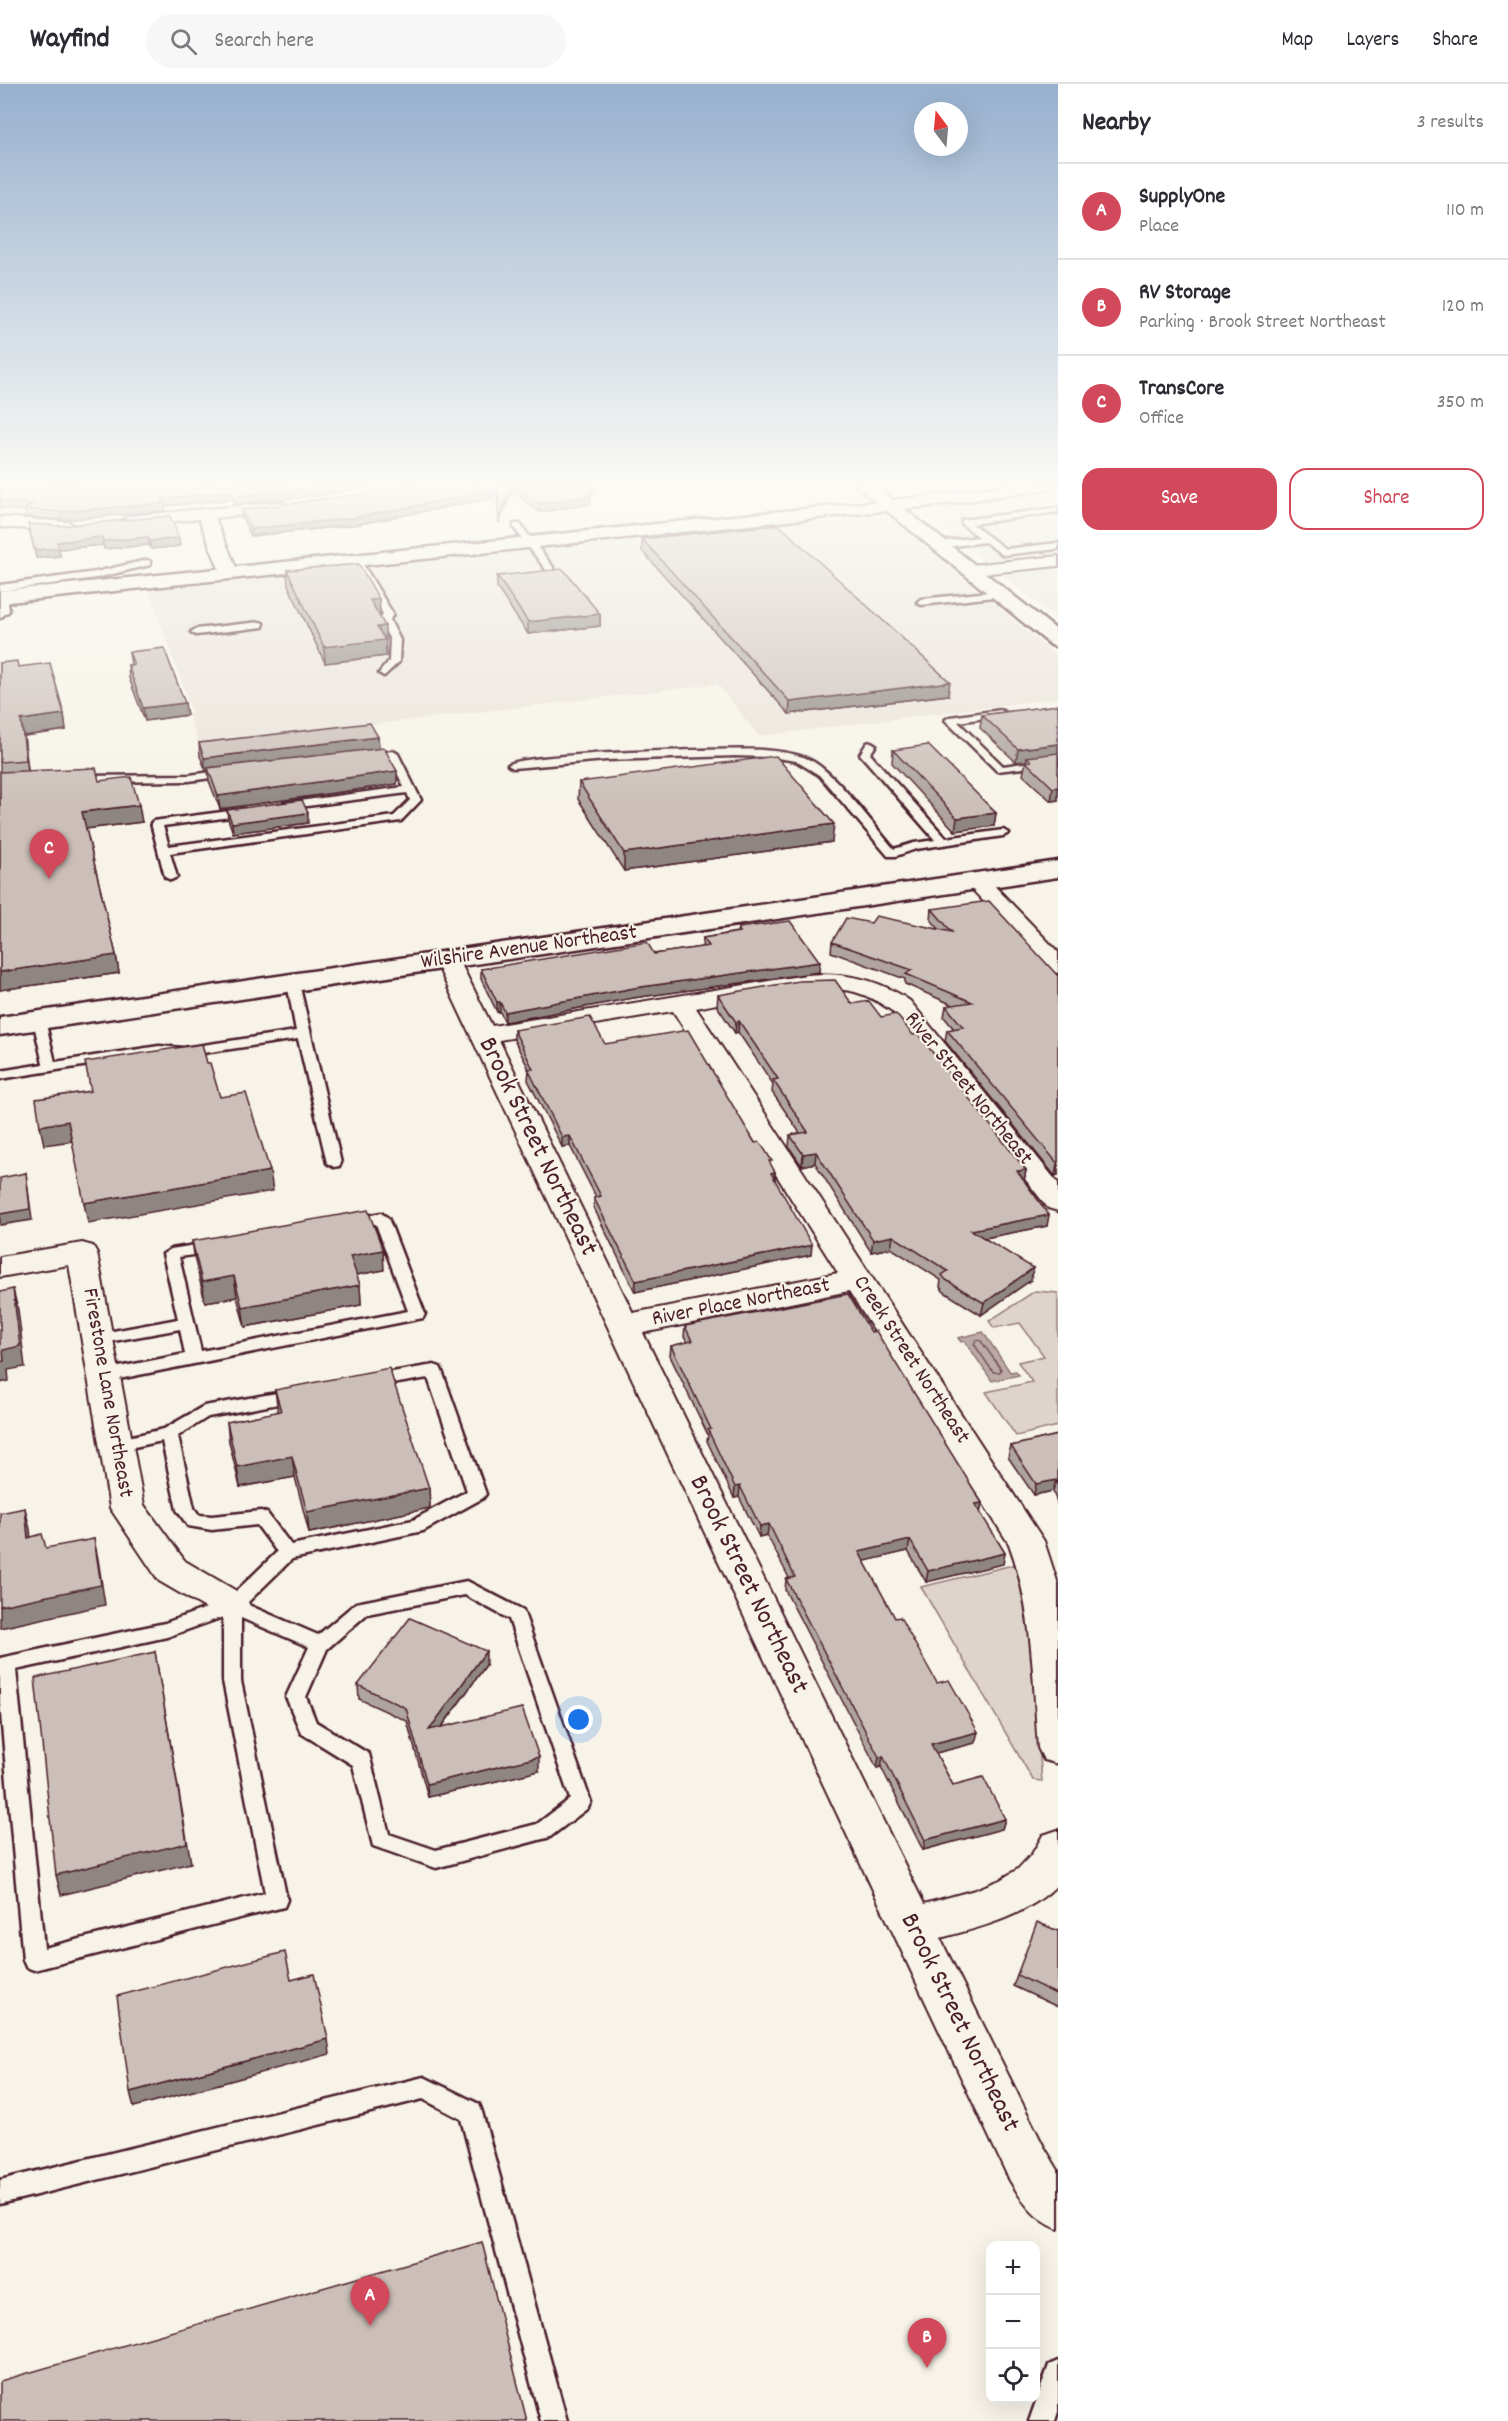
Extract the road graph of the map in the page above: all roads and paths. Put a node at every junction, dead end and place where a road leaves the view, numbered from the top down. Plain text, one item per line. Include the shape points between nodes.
1 (376, 593) edge
2 (5, 594) edge
3 (1000, 594) joint
4 (921, 602) dead end
5 (0, 615) edge
6 (252, 618) dead end
7 (260, 625) dead end
8 (1058, 641) edge
9 (384, 674) dead end
10 (1015, 712) edge
11 (871, 745) dead end
12 (359, 758) edge
13 (1058, 761) edge
14 (513, 765) dead end
15 (234, 772) edge
16 (74, 779) edge
17 (410, 789) junction
18 (1003, 833) dead end
19 (943, 842) junction
20 (165, 850) junction
21 (1058, 868) edge
22 (171, 877) dead end
23 (977, 881) junction
24 (1053, 955) edge
25 (447, 960) junction
26 (294, 982) junction
27 (680, 1003) junction
28 (39, 1020) junction
29 (0, 1026) edge
30 (303, 1034) junction
31 (483, 1035) junction
32 (50, 1067) junction
33 (0, 1076) edge
34 (334, 1163) dead end
35 (1058, 1202) edge
36 (334, 1226) edge
37 (230, 1244) edge
38 (0, 1267) edge
39 (859, 1279) junction
40 (186, 1323) junction
41 (623, 1326) junction
42 (97, 1339) junction
43 (194, 1358) junction
44 (104, 1376) junction
45 (353, 1385) edge
46 (307, 1394) edge
47 (169, 1434) junction
48 (116, 1445) junction
49 (287, 1553) junction
50 (232, 1606) junction
51 (320, 1644) junction
52 (3, 1665) edge
53 (1058, 1748) edge
54 (1058, 1848) edge
55 (912, 1926) junction
56 (0, 2192) edge
57 (1058, 2205) edge
58 (1058, 2374) edge
59 (554, 2421) edge
60 (1042, 2421) edge

1 - 9 lane via 388,614 385,620 395,640 394,662
2 - 5 lane
3 - 4 lane
3 - 8 main road
6 - 7 lane via 194,628
10 - 13 lane via 950,720 1001,769
11 - 19 lane via 865,754
12 - 17 lane via 393,754
14 - 19 lane via 558,759 666,755 757,753 793,757 823,772 892,854
15 - 16 lane via 189,778
17 - 20 lane via 416,800 397,819
17 - 20 lane via 157,823
18 - 19 lane
20 - 22 lane
21 - 23 main road, Wilshire Avenue Northeast
23 - 24 street
23 - 25 main road, Wilshire Avenue Northeast
25 - 26 main road, Wilshire Avenue Northeast
25 - 31 street, Brook Street Northeast
26 - 28 main road, Wilshire Avenue Northeast
26 - 30 lane
27 - 31 street, River Street Northeast
27 - 35 street, River Street Northeast via 821,981 853,983 892,998
27 - 39 street, Creek Street Northeast
28 - 29 main road, Wilshire Avenue Northeast
28 - 32 lane
30 - 32 lane
30 - 34 lane
31 - 41 street, Brook Street Northeast
32 - 33 lane
36 - 43 lane via 381,1218 417,1314
37 - 40 lane via 171,1254
38 - 42 street, Firestone Lane Northeast via 82,1253
39 - 41 street, River Place Northeast
39 - 53 street, Creek Street Northeast via 1017,1524 1034,1559 1044,1601
40 - 42 lane
40 - 43 lane
41 - 55 street, Brook Street Northeast
42 - 44 street, Firestone Lane Northeast
43 - 44 lane
44 - 48 street, Firestone Lane Northeast
45 - 49 lane via 434,1371 477,1494 417,1526
46 - 47 lane via 204,1412
47 - 48 lane
47 - 49 lane via 186,1510 194,1521 261,1518
48 - 50 street, Firestone Lane Northeast via 127,1508 172,1570
49 - 50 lane
50 - 51 lane
50 - 52 lane via 167,1630
50 - 52 lane via 232,1681 277,1900 34,1960
51 - 51 lane via 362,1608 467,1588 517,1615 581,1803 543,1831 436,1859 380,1840 362,1760 308,1727 296,1697
54 - 55 street via 1038,1878 1018,1893
55 - 57 street, Brook Street Northeast via 1026,2162
56 - 59 lane via 424,2088 471,2112
58 - 60 lane

